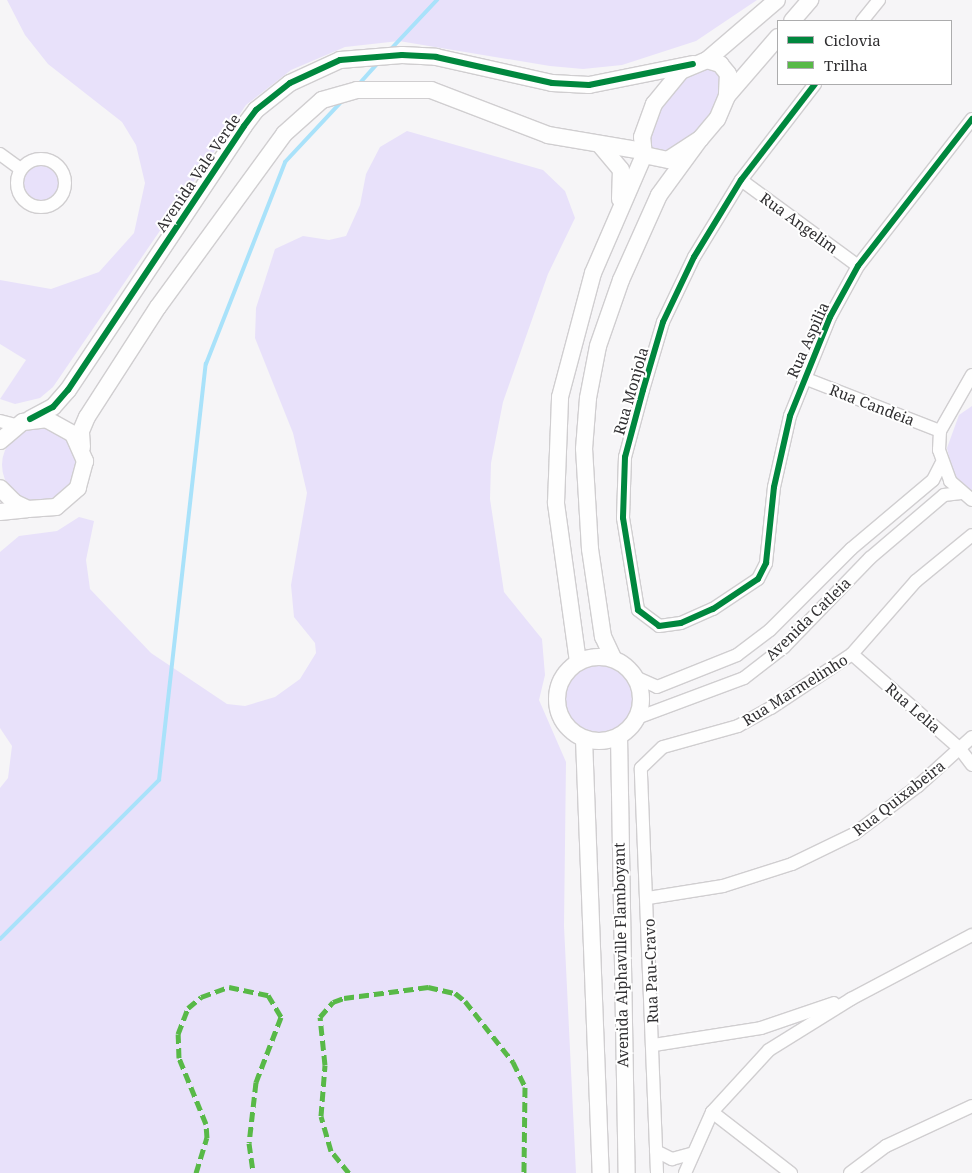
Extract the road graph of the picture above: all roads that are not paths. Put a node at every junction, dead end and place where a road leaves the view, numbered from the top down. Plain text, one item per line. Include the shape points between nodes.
1 (777, 0) edge
2 (810, 0) edge
3 (879, 0) edge
4 (793, 20) edge
5 (863, 20) edge
6 (777, 38) edge
7 (700, 62) junction
8 (813, 85) edge
9 (727, 96) junction
10 (972, 119) edge
11 (700, 139) junction
12 (600, 146) junction
13 (644, 153) junction
14 (0, 154) edge
15 (21, 169) dead end
16 (741, 180) junction
17 (620, 211) junction
18 (858, 266) junction
19 (804, 378) junction
20 (971, 381) edge
21 (15, 422) edge
22 (940, 431) junction
23 (0, 441) edge
24 (82, 447) junction
25 (941, 464) junction
26 (0, 488) edge
27 (967, 497) edge
28 (28, 509) junction
29 (0, 512) edge
30 (972, 535) edge
31 (758, 579) joint
32 (852, 654) junction
33 (613, 658) junction
34 (578, 662) junction
35 (636, 676) junction
36 (637, 718) junction
37 (619, 736) junction
38 (972, 737) edge
39 (584, 739) junction
40 (960, 749) junction
41 (972, 765) edge
42 (641, 768) joint
43 (648, 898) junction
44 (972, 935) edge
45 (851, 1000) junction
46 (761, 1028) junction
47 (654, 1045) junction
48 (768, 1050) junction
49 (972, 1106) edge
50 (712, 1112) junction
51 (656, 1151) junction
52 (691, 1154) junction
53 (601, 1173) edge
54 (627, 1173) edge
55 (657, 1173) edge
56 (685, 1173) edge
57 (791, 1173) edge
58 (850, 1173) edge

1 - 7 street
2 - 4 street
3 - 5 street
6 - 9 street
7 - 9 street via 720,64 728,74
7 - 13 street via 666,86 654,104 642,137
7 - 21 street, Avenida Vale Verde via 589,85 552,83 436,57 402,55 340,60 290,83 256,110 244,126 68,390 53,407
8 - 16 street, Rua Monjola
9 - 11 street via 716,119
10 - 18 street, Rua Aspilia
11 - 13 street via 668,160
11 - 33 street via 659,195 621,280 598,346 588,398 584,449 590,549 604,637
12 - 13 street
12 - 17 street via 621,170
12 - 24 street via 548,135 431,90 356,90 322,100 284,134 158,307 87,417 80,431
13 - 17 street
14 - 15 street
16 - 18 street, Rua Angelim
16 - 31 street, Rua Monjola via 694,257 663,322 625,457 623,518 638,610 659,626 681,623 713,609
17 - 34 street via 593,274 571,343 559,406 556,503
18 - 19 street, Rua Aspilia
19 - 22 street, Rua Candeia
19 - 31 street, Rua Aspilia via 774,487 766,562
20 - 22 street
21 - 23 street, Avenida Vale Verde
21 - 24 street via 61,424
22 - 25 street
24 - 28 street via 84,475 68,499 42,510
25 - 27 street
25 - 35 street, Avenida Catleia via 934,480 851,548 770,630 737,655 657,687
26 - 28 street via 15,503
27 - 36 street, Avenida Catleia via 944,495 870,558 784,647 744,678
28 - 29 street
30 - 32 street, Rua Marmelinho via 916,581
32 - 40 street, Rua Lelia
32 - 42 street, Rua Marmelinho via 772,708 738,726 663,747
33 - 34 street
33 - 35 street
34 - 39 street via 560,682 558,709 563,722
35 - 36 street via 641,697
36 - 37 street
37 - 39 street
37 - 54 street, Avenida Alphaville Flamboyant
38 - 40 street, Rua Quixabeira
39 - 53 street, Avenida Alphaville Flamboyant
40 - 41 street, Rua Lelia
40 - 43 street, Rua Quixabeira via 854,834 792,864 723,886
42 - 43 street, Rua Pau-Cravo
43 - 47 street, Rua Pau-Cravo
44 - 45 street
45 - 46 street
45 - 48 street
46 - 47 street
46 - 48 street via 770,1037
47 - 51 street, Rua Pau-Cravo
48 - 50 street
49 - 58 street via 886,1146
50 - 52 street
50 - 57 street
51 - 52 street via 672,1159
51 - 55 street, Rua Pau-Cravo
52 - 56 street

